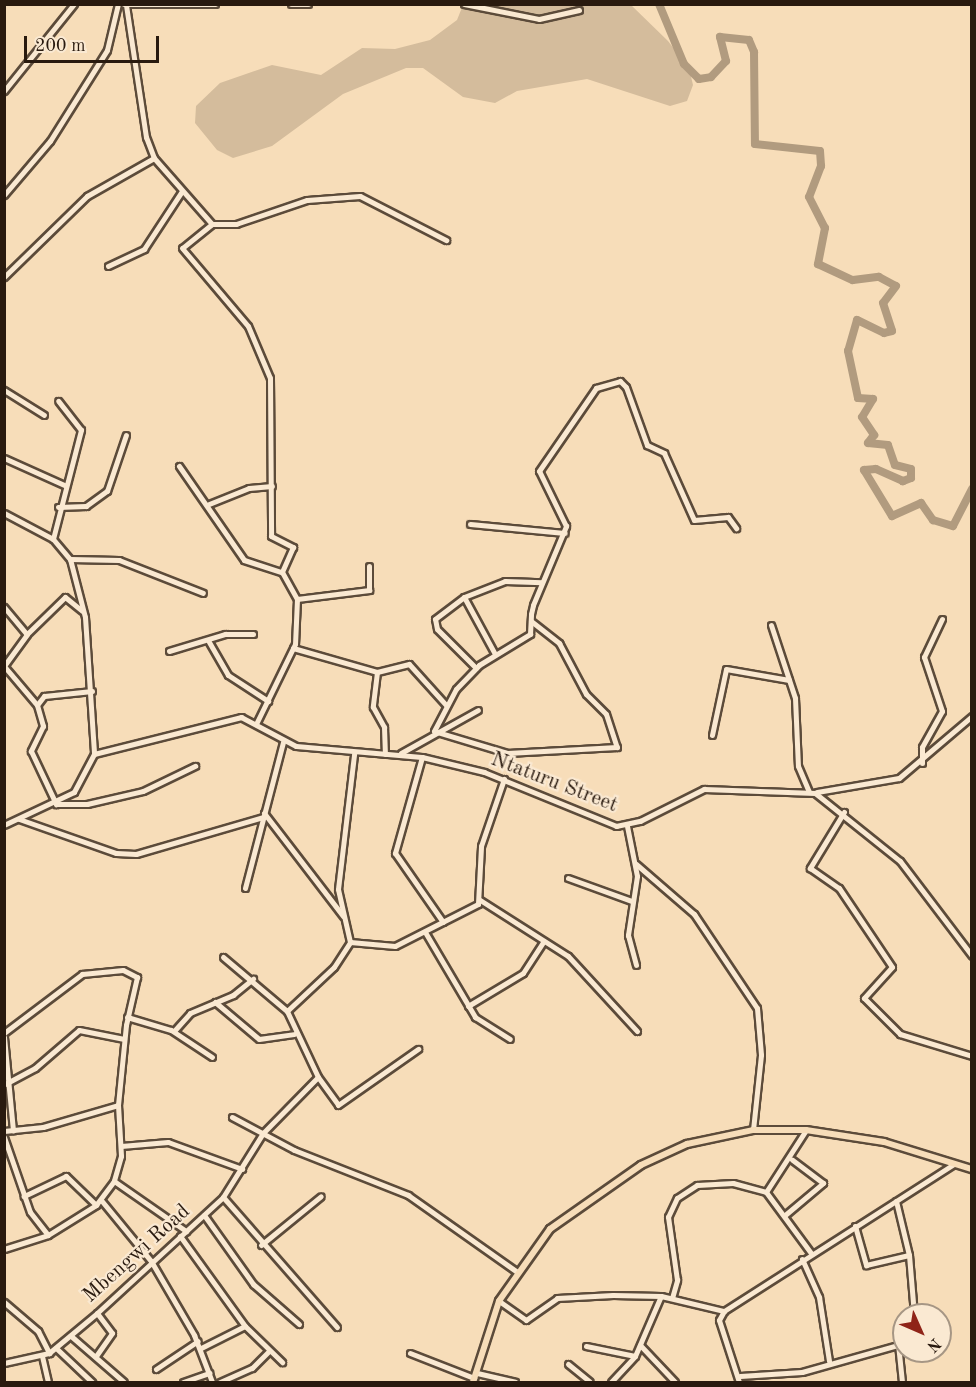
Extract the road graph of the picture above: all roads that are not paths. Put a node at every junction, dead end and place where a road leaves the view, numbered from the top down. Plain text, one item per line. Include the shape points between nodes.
1 (74, 4) edge
2 (118, 4) edge
3 (215, 4) edge
4 (291, 4) edge
5 (308, 4) edge
6 (464, 4) edge
7 (125, 5) edge
8 (579, 10) dead end
9 (4, 91) edge
10 (154, 158) junction
11 (182, 191) junction
12 (4, 195) edge
13 (212, 224) junction
14 (446, 240) dead end
15 (108, 266) dead end
16 (4, 278) edge
17 (4, 390) edge
18 (58, 401) dead end
19 (44, 415) dead end
20 (126, 435) dead end
21 (4, 458) edge
22 (179, 466) dead end
23 (64, 485) junction
24 (272, 486) junction
25 (209, 504) junction
26 (58, 507) junction
27 (4, 513) edge
28 (470, 524) dead end
29 (736, 528) dead end
30 (565, 533) junction
31 (53, 539) junction
32 (70, 560) junction
33 (369, 566) dead end
34 (282, 572) junction
35 (542, 582) junction
36 (203, 593) dead end
37 (464, 597) junction
38 (297, 599) junction
39 (4, 607) edge
40 (86, 617) junction
41 (942, 619) dead end
42 (531, 621) junction
43 (771, 625) dead end
44 (27, 634) junction
45 (253, 634) dead end
46 (209, 642) junction
47 (293, 648) junction
48 (169, 651) dead end
49 (495, 654) junction
50 (4, 666) edge
51 (476, 668) junction
52 (377, 672) junction
53 (789, 680) junction
54 (92, 691) junction
55 (268, 701) junction
56 (37, 705) junction
57 (446, 705) junction
58 (478, 710) dead end
59 (972, 716) edge
60 (256, 724) junction
61 (437, 733) junction
62 (712, 735) dead end
63 (283, 742) junction
64 (94, 754) junction
65 (354, 754) junction
66 (385, 754) junction
67 (399, 754) junction
68 (422, 757) junction
69 (922, 763) junction
70 (195, 766) dead end
71 (504, 779) junction
72 (812, 792) junction
73 (56, 804) junction
74 (844, 812) junction
75 (263, 815) junction
76 (19, 819) junction
77 (4, 825) edge
78 (627, 826) junction
79 (636, 864) junction
80 (568, 878) dead end
81 (245, 888) dead end
82 (480, 900) junction
83 (632, 901) junction
84 (343, 916) junction
85 (443, 922) junction
86 (425, 932) junction
87 (544, 941) junction
88 (350, 942) junction
89 (969, 947) edge
90 (972, 956) edge
91 (223, 957) dead end
92 (636, 965) dead end
93 (253, 978) junction
94 (214, 1002) junction
95 (468, 1006) junction
96 (287, 1011) junction
97 (127, 1017) junction
98 (174, 1031) junction
99 (638, 1031) dead end
100 (294, 1034) junction
101 (4, 1035) edge
102 (124, 1039) junction
103 (510, 1039) dead end
104 (418, 1049) dead end
105 (972, 1056) edge
106 (212, 1057) dead end
107 (318, 1077) junction
108 (5, 1084) edge
109 (118, 1105) junction
110 (232, 1117) dead end
111 (753, 1130) junction
112 (806, 1130) junction
113 (4, 1131) edge
114 (13, 1131) junction
115 (263, 1133) junction
116 (4, 1137) edge
117 (121, 1146) junction
118 (792, 1160) junction
119 (952, 1165) junction
120 (242, 1169) junction
121 (972, 1169) edge
122 (114, 1181) junction
123 (766, 1192) junction
124 (24, 1196) junction
125 (321, 1196) dead end
126 (223, 1197) junction
127 (896, 1201) junction
128 (99, 1203) junction
129 (204, 1215) junction
130 (785, 1215) junction
131 (855, 1226) junction
132 (186, 1231) junction
133 (48, 1235) junction
134 (180, 1236) junction
135 (261, 1245) junction
136 (4, 1249) edge
137 (811, 1252) junction
138 (909, 1255) junction
139 (802, 1258) junction
140 (150, 1262) junction
141 (517, 1272) junction
142 (661, 1296) junction
143 (672, 1298) junction
144 (499, 1301) junction
145 (4, 1302) edge
146 (913, 1303) edge
147 (724, 1311) junction
148 (97, 1313) junction
149 (299, 1324) dead end
150 (245, 1326) junction
151 (336, 1327) dead end
152 (71, 1336) junction
153 (198, 1341) junction
154 (640, 1345) junction
155 (586, 1346) dead end
156 (892, 1346) edge
157 (56, 1348) junction
158 (201, 1348) junction
159 (269, 1351) junction
160 (49, 1353) junction
161 (410, 1353) dead end
162 (42, 1356) junction
163 (96, 1356) junction
164 (635, 1356) junction
165 (829, 1361) junction
166 (282, 1362) dead end
167 (4, 1363) edge
168 (901, 1363) edge
169 (568, 1364) dead end
170 (156, 1369) dead end
171 (209, 1373) junction
172 (740, 1376) junction
173 (475, 1378) edge
174 (183, 1382) edge
175 (48, 1383) edge
176 (93, 1383) edge
177 (124, 1383) edge
178 (212, 1383) edge
179 (220, 1383) edge
180 (515, 1383) edge
181 (590, 1383) edge
182 (611, 1383) edge
183 (675, 1383) edge
184 (739, 1383) edge
185 (902, 1383) edge

1 - 9 street
2 - 12 street via 107,50 50,141
3 - 7 street
4 - 5 street
6 - 8 street via 539,19
7 - 10 street
10 - 11 street
10 - 16 street via 87,196
11 - 13 street
11 - 15 street via 144,249
13 - 14 street via 236,224 307,200 360,196
13 - 24 street via 182,248 248,326 261,349 273,390
17 - 19 street
18 - 23 street via 81,425
20 - 26 street via 107,491 86,506
21 - 23 street
22 - 25 street
23 - 26 street
24 - 25 street via 249,488
24 - 34 street via 271,536 293,547
25 - 34 street via 244,560
26 - 31 street
27 - 31 street
28 - 30 street
29 - 30 street via 728,517 694,520 664,453 647,446 620,381 590,393 540,471
30 - 35 street
31 - 32 street
32 - 36 street via 119,560
32 - 40 street
33 - 38 street via 369,590
34 - 38 street
35 - 37 street via 505,581
35 - 42 street
37 - 49 street
37 - 51 street via 435,619 435,626
38 - 47 street via 300,619
39 - 44 street
40 - 44 street via 65,597
40 - 54 street
41 - 69 street via 924,657 942,711 926,736
42 - 49 street via 527,640
42 - 61 street via 559,643 586,694 606,714 617,747 507,753
43 - 53 street
44 - 50 street
45 - 46 street via 225,634
46 - 48 street
46 - 55 street via 228,675
47 - 52 street
47 - 55 street
49 - 51 street
50 - 56 street
51 - 57 street
52 - 57 street via 410,664
52 - 66 street via 373,707 384,727
53 - 62 street via 726,669
53 - 72 street via 799,731 798,766
54 - 56 street via 44,696
54 - 64 street
55 - 60 street
56 - 73 street via 43,726 31,752
57 - 61 street
58 - 61 street
59 - 69 street, Ntaturu Street
60 - 63 street, Ntaturu Street
60 - 64 street, Ntaturu Street via 234,717
61 - 67 street
63 - 65 street, Ntaturu Street
63 - 75 street
64 - 73 street via 80,785
65 - 66 street, Ntaturu Street
65 - 84 street via 338,889
66 - 67 street, Ntaturu Street
67 - 68 street, Ntaturu Street
68 - 71 street, Ntaturu Street
68 - 85 street via 395,853
69 - 72 street, Ntaturu Street via 876,786
70 - 73 street via 143,791 87,804
71 - 78 street, Ntaturu Street via 598,822
71 - 82 street via 481,846
72 - 74 street
72 - 78 street, Ntaturu Street via 704,789
73 - 76 street
74 - 89 street via 900,861
74 - 105 street via 810,868 839,888 892,967 864,998 900,1034
75 - 76 street via 136,854 116,853
75 - 81 street
75 - 84 street
76 - 77 street
78 - 79 street
79 - 83 street
79 - 111 street via 694,914 756,1008 761,1055
80 - 83 street
82 - 85 street
82 - 87 street
83 - 92 street via 628,935
84 - 88 street
85 - 86 street
86 - 88 street via 395,946
86 - 95 street
87 - 95 street via 523,973
87 - 99 street via 568,956
88 - 96 street via 334,967
89 - 90 street
91 - 93 street
93 - 94 street
93 - 96 street
94 - 98 street via 190,1013
94 - 100 street via 259,1039
95 - 103 street via 483,1024
96 - 100 street
97 - 98 street
97 - 101 street via 136,975 98,970 72,979
97 - 102 street
98 - 106 street
100 - 107 street
101 - 108 street
102 - 108 street via 79,1030 35,1068
102 - 109 street
104 - 107 street via 338,1106
107 - 115 street, Mbengwi Road
108 - 114 street
109 - 114 street
109 - 117 street
110 - 115 street
111 - 112 main road
111 - 141 main road via 687,1144 641,1165 550,1229
112 - 118 street
112 - 119 main road via 884,1142
113 - 114 street
115 - 120 street, Mbengwi Road
115 - 141 street via 408,1195
116 - 124 street
117 - 120 street via 168,1142
117 - 122 street
118 - 123 street
118 - 130 street via 823,1184
119 - 121 main road
119 - 127 street
120 - 126 street, Mbengwi Road
122 - 128 street
122 - 132 street
123 - 130 street
123 - 143 street via 710,1181 677,1198 668,1217 677,1280
124 - 128 street via 66,1176
124 - 133 street
125 - 135 street
126 - 129 street, Mbengwi Road
126 - 135 street
127 - 131 street
127 - 138 street
128 - 133 street
128 - 140 street
129 - 132 street, Mbengwi Road
129 - 149 street via 254,1284
130 - 137 street
131 - 137 street
131 - 138 street via 866,1265
132 - 134 street, Mbengwi Road
133 - 136 street
134 - 140 street, Mbengwi Road
134 - 150 street
135 - 151 street
137 - 139 street
138 - 146 street
139 - 147 street
139 - 165 street via 819,1297
140 - 148 street, Mbengwi Road
140 - 153 street
141 - 144 main road
142 - 143 street
142 - 144 street via 557,1298 541,1305 530,1321
142 - 154 street
143 - 147 street
144 - 173 main road
145 - 160 street via 38,1331
147 - 172 street via 719,1320
148 - 152 street, Mbengwi Road
148 - 163 street via 112,1333
150 - 158 street
150 - 159 street
152 - 157 street, Mbengwi Road
152 - 163 street
153 - 158 street
153 - 170 street
154 - 164 street
154 - 183 street
155 - 164 street
156 - 165 street
157 - 160 street, Mbengwi Road
157 - 176 street
158 - 171 street
159 - 166 street
159 - 179 street via 252,1368
160 - 162 street, Mbengwi Road
161 - 173 street
162 - 167 street, Mbengwi Road
162 - 175 street
163 - 177 street
164 - 182 street
165 - 172 street via 802,1372
168 - 185 street
169 - 181 street
171 - 174 street
171 - 178 street
172 - 184 street
173 - 180 street

